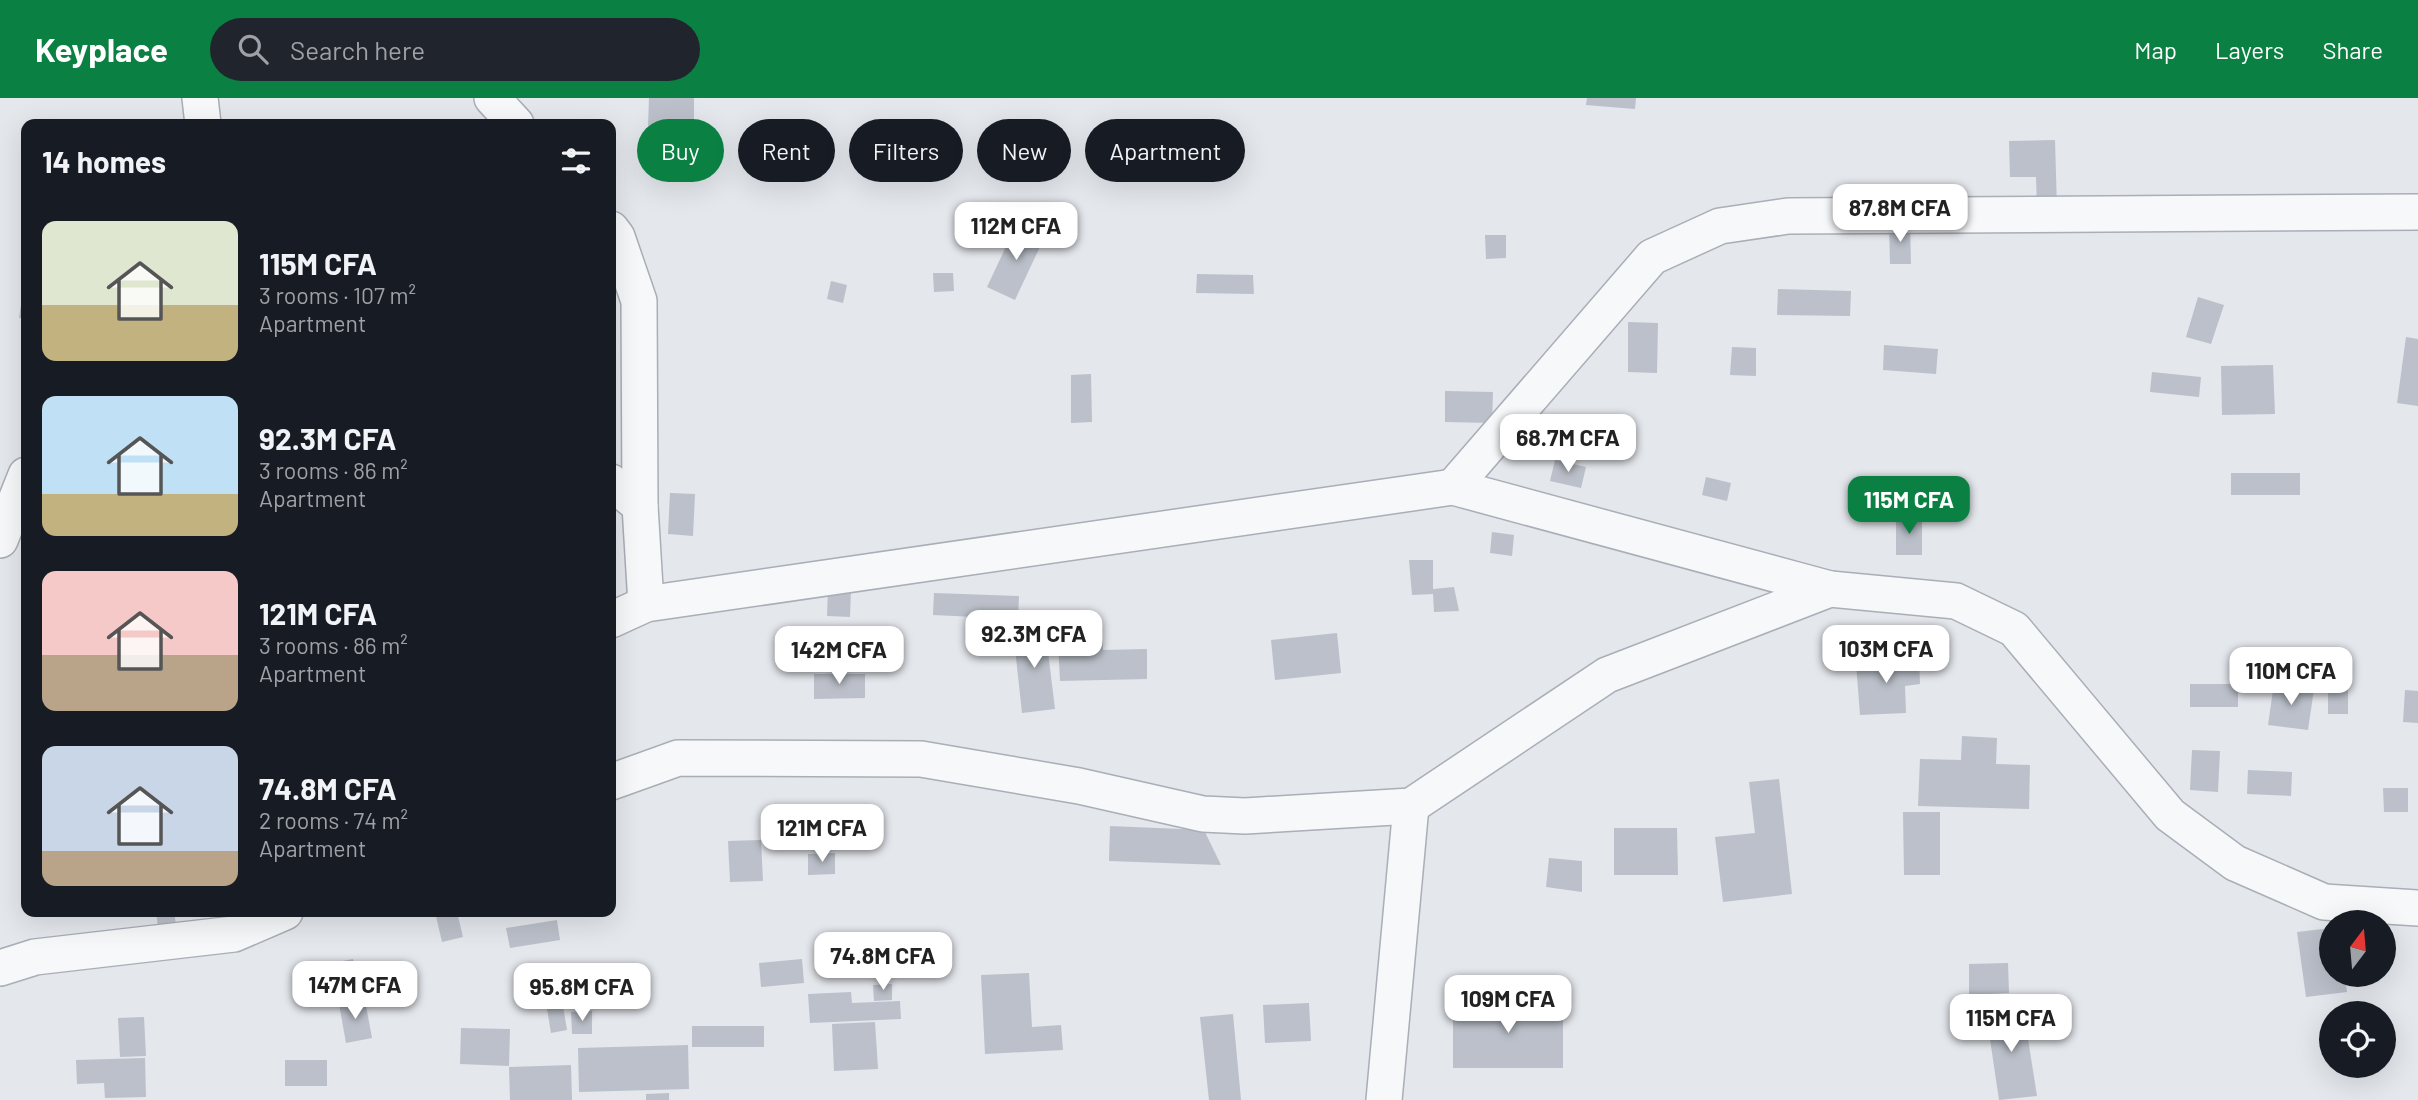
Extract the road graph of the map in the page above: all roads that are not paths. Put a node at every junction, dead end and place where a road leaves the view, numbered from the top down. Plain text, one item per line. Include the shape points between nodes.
1 (200, 98) edge
2 (492, 98) edge
3 (202, 119) edge
4 (511, 119) edge
5 (2418, 212) edge
6 (616, 236) edge
7 (616, 486) edge
8 (1453, 487) junction
9 (21, 488) edge
10 (640, 506) junction
11 (0, 540) edge
12 (1830, 589) junction
13 (646, 604) junction
14 (616, 618) edge
15 (616, 780) edge
16 (1411, 806) junction
17 (2418, 908) edge
18 (273, 917) edge
19 (0, 968) edge
20 (1384, 1100) edge

1 - 3 street
2 - 4 street
5 - 8 street via 1788,216 1720,226 1652,257
6 - 10 street via 639,300
7 - 10 street
8 - 12 street
8 - 13 street
9 - 11 street
10 - 13 street
12 - 16 street via 1607,675
12 - 17 street via 1956,601 2014,629 2170,815 2235,863 2324,902
13 - 14 street
15 - 16 street via 678,758 921,759 1079,786 1203,814 1245,816
16 - 20 street
18 - 19 street via 234,934 35,957

